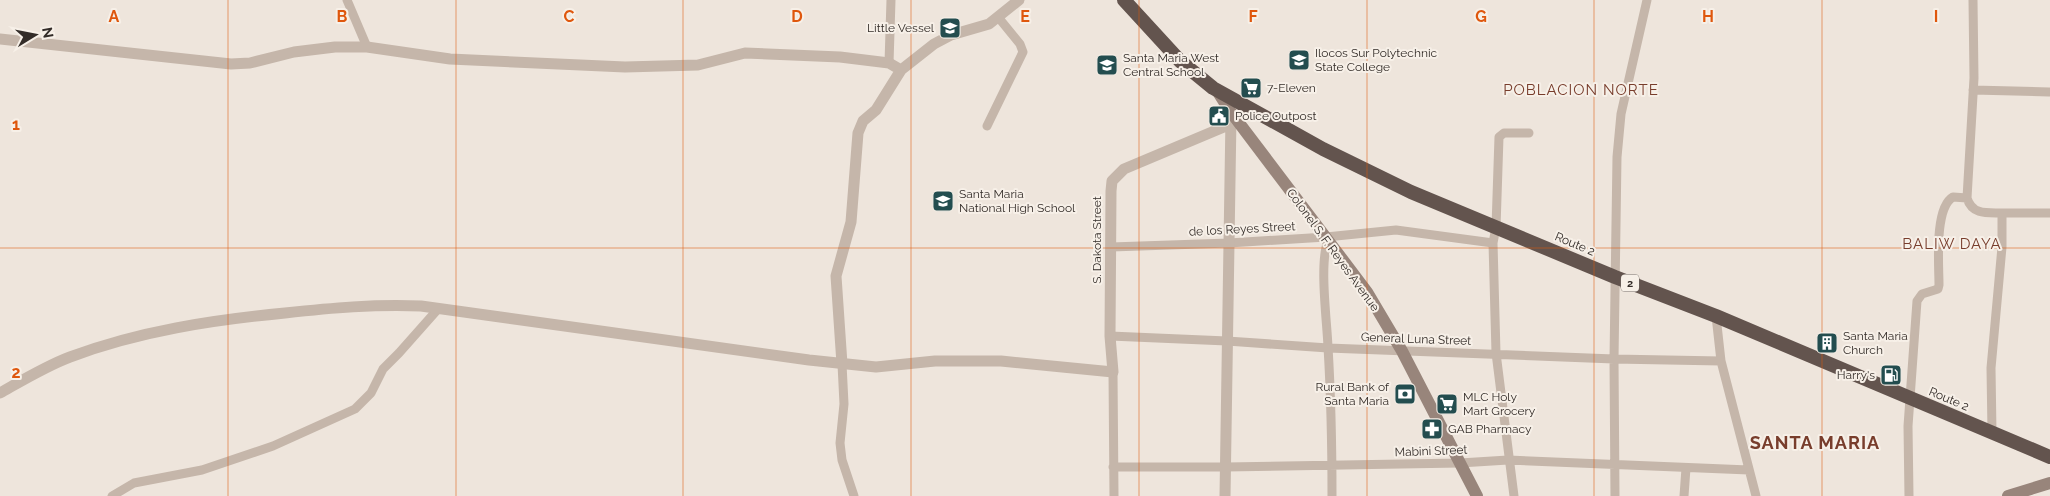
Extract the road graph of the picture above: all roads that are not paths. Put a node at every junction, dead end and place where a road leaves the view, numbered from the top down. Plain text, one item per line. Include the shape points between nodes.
1 (347, 0) edge
2 (891, 0) edge
3 (1019, 0) edge
4 (1124, 0) edge
5 (1647, 0) edge
6 (1974, 0) edge
7 (998, 17) junction
8 (0, 39) edge
9 (367, 48) junction
10 (889, 64) junction
11 (901, 70) junction
12 (1973, 90) junction
13 (1218, 92) junction
14 (2049, 92) edge
15 (1230, 111) junction
16 (1231, 124) junction
17 (988, 126) dead end
18 (1529, 133) dead end
19 (1967, 198) junction
20 (2002, 213) junction
21 (2050, 213) edge
22 (1496, 227) junction
23 (1327, 239) junction
24 (1230, 243) junction
25 (1493, 243) junction
26 (1111, 247) junction
27 (1615, 277) junction
28 (438, 309) junction
29 (1716, 316) junction
30 (1110, 336) junction
31 (1228, 341) junction
32 (1328, 348) junction
33 (1402, 351) junction
34 (1496, 353) junction
35 (1614, 359) junction
36 (1720, 361) junction
37 (839, 363) junction
38 (1112, 372) junction
39 (0, 393) edge
40 (1909, 398) junction
41 (1992, 433) junction
42 (2050, 457) edge
43 (1508, 460) junction
44 (1460, 463) junction
45 (1332, 465) junction
46 (1615, 465) junction
47 (1113, 467) junction
48 (1226, 467) junction
49 (1686, 468) junction
50 (1749, 470) junction
51 (2050, 483) edge
52 (112, 496) edge
53 (854, 496) edge
54 (1114, 496) edge
55 (1225, 496) edge
56 (1332, 496) edge
57 (1477, 496) edge
58 (1514, 496) edge
59 (1615, 496) edge
60 (1684, 496) edge
61 (1756, 496) edge
62 (1909, 496) edge
63 (2008, 496) edge

1 - 9 street
2 - 10 street
3 - 7 street
4 - 13 highway, Route 2 / 2 via 1180,60
5 - 27 street via 1621,114
6 - 12 street
7 - 11 street via 989,24 951,35 934,44
7 - 17 street via 1023,52
8 - 9 street via 231,64 313,49
9 - 10 street via 450,60 624,67 698,65 746,53 840,57
10 - 11 street
11 - 37 street via 876,110 863,121 858,133 850,222 836,276
12 - 14 street
12 - 19 street
13 - 15 main road, Colonel S. F. Reyes Avenue
13 - 22 highway, Route 2 / 2 via 1411,192
15 - 16 street
15 - 23 main road, Colonel S. F. Reyes Avenue
16 - 24 street
16 - 26 street, S. Dakota Street via 1116,175 1111,191
18 - 22 street via 1504,133 1499,137
19 - 20 street via 1970,206 1980,212
19 - 40 street via 1949,199 1942,214 1939,285 1938,289 1922,294 1917,301
20 - 21 street
20 - 41 street via 1991,368
22 - 25 street
22 - 27 highway, Route 2 / 2
23 - 24 street, de los Reyes Street
23 - 25 street, de los Reyes Street via 1396,230
23 - 32 street via 1324,265
23 - 33 main road, Colonel S. F. Reyes Avenue via 1367,292
24 - 26 street, de los Reyes Street
24 - 31 street
25 - 34 street
26 - 30 street, S. Dakota Street
27 - 29 highway, Route 2 / 2
27 - 35 street
28 - 37 street
28 - 39 street via 386,304 352,306 177,327 71,357
28 - 52 street via 383,369 371,393 354,410 273,446 202,470 134,483
29 - 36 street
29 - 40 highway, Route 2 / 2
30 - 31 street, General Luna Street
30 - 38 street, S. Dakota Street
31 - 32 street, General Luna Street
31 - 48 street
32 - 33 street, General Luna Street
32 - 45 street
33 - 34 street, General Luna Street
33 - 44 main road, Colonel S. F. Reyes Avenue
34 - 35 street, General Luna Street
34 - 43 street
35 - 36 street, General Luna Street
35 - 46 street
36 - 50 street
37 - 38 street via 876,367 935,361 1001,361
37 - 53 street via 844,404 840,443
38 - 47 street
40 - 41 highway, Route 2 / 2
40 - 62 street
41 - 42 highway, Route 2 / 2
43 - 44 street, Mabini Street
43 - 46 street, Mabini Street
43 - 58 street
44 - 45 street, Mabini Street
44 - 57 main road, Colonel S. F. Reyes Avenue
45 - 48 street, Mabini Street
45 - 56 street
46 - 49 street, Mabini Street
46 - 59 street
47 - 48 street, Mabini Street
47 - 54 street
48 - 55 street
49 - 50 street, Mabini Street
49 - 60 street
50 - 61 street
51 - 63 main road

